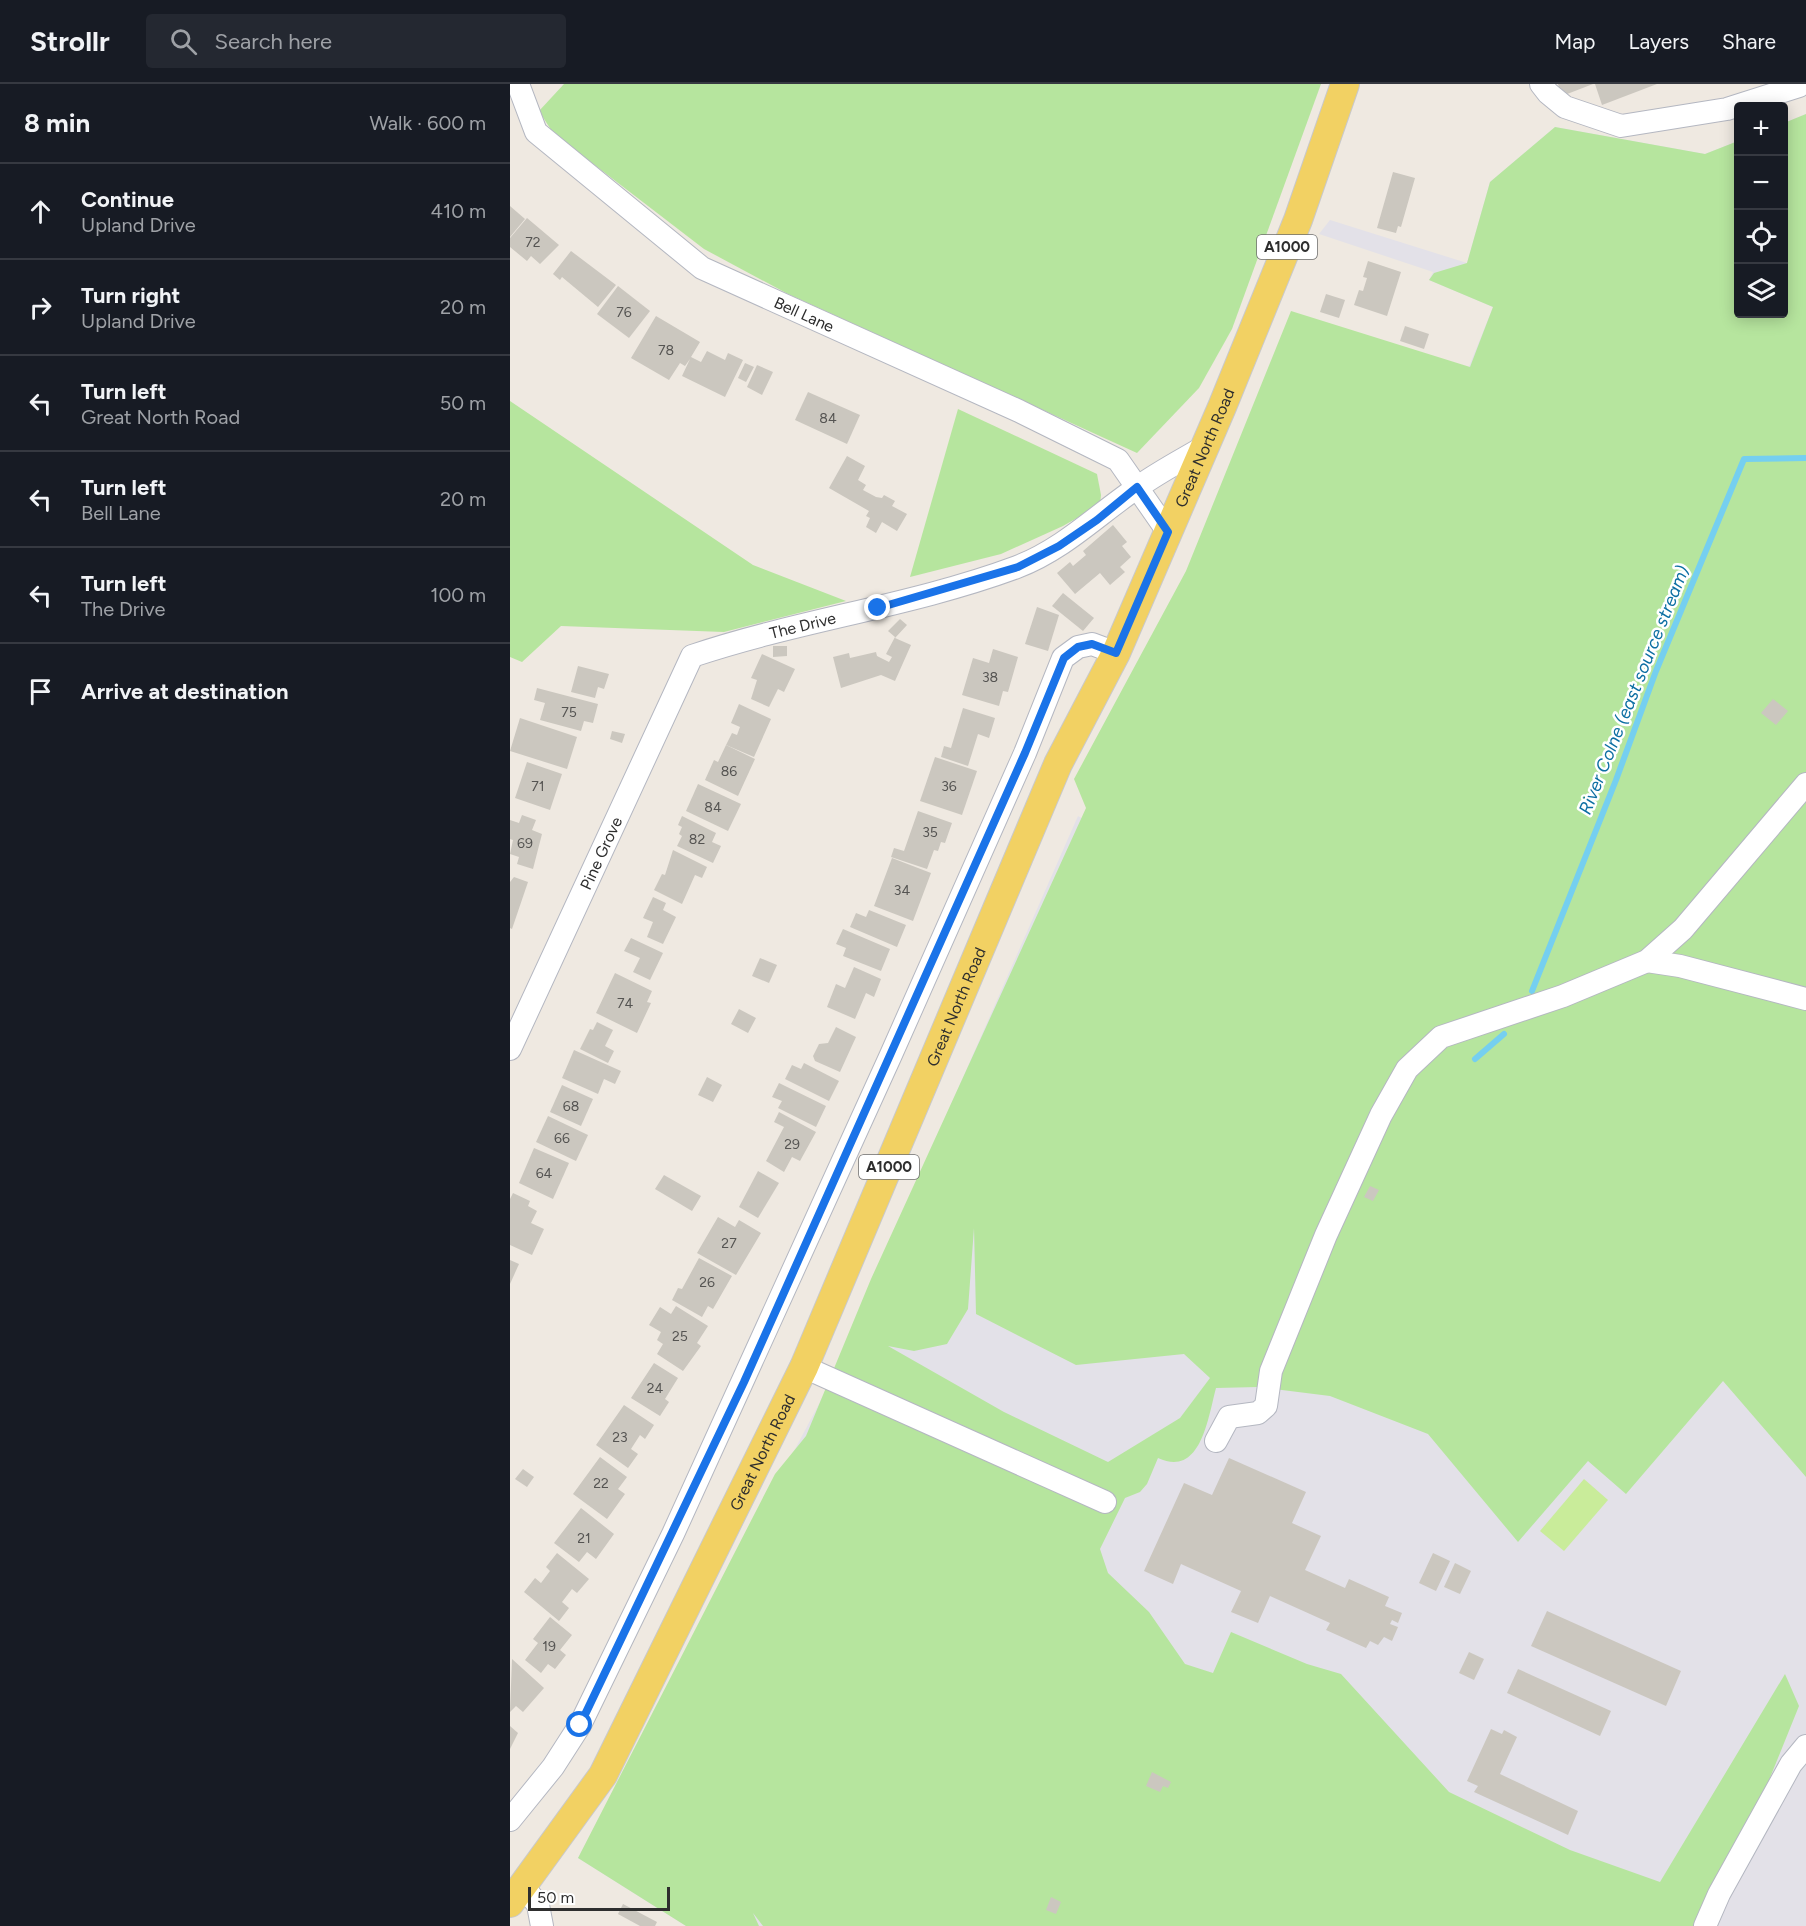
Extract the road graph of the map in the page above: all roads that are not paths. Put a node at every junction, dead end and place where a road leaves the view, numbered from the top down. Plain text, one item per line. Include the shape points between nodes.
1 (518, 84) edge
2 (1345, 84) edge
3 (1541, 84) edge
4 (1799, 86) dead end
5 (1204, 447) junction
6 (1137, 487) junction
7 (1168, 532) junction
8 (1116, 653) junction
9 (692, 656) joint
10 (1806, 784) edge
11 (1647, 961) junction
12 (1806, 999) edge
13 (512, 1039) edge
14 (804, 1367) junction
15 (1216, 1441) dead end
16 (1105, 1502) dead end
17 (1806, 1746) edge
18 (510, 1820) edge
19 (517, 1895) edge
20 (542, 1926) edge
21 (1705, 1926) edge

1 - 6 street, Bell Lane via 536,132 702,268 1118,460
2 - 5 main road, Great North Road / A1000 via 1298,220
3 - 4 street via 1564,107 1621,126 1727,109
5 - 6 street
5 - 7 main road, Great North Road / A1000
6 - 7 street, Bell Lane
6 - 9 street, The Drive via 1059,546 1018,567
7 - 8 main road, Great North Road / A1000
8 - 14 main road, Great North Road / A1000 via 1058,764
8 - 18 street via 1092,644 1078,647 1064,658 891,1056 673,1534 580,1725 553,1767
9 - 13 street, Pine Grove
10 - 11 street via 1683,929
11 - 12 street
11 - 15 street via 1563,996 1442,1037 1407,1069 1381,1115 1326,1235 1271,1371 1266,1406 1258,1413 1229,1417
14 - 16 street
14 - 19 main road, Great North Road / A1000 via 603,1775
17 - 21 street via 1791,1764
19 - 20 street via 538,1905

